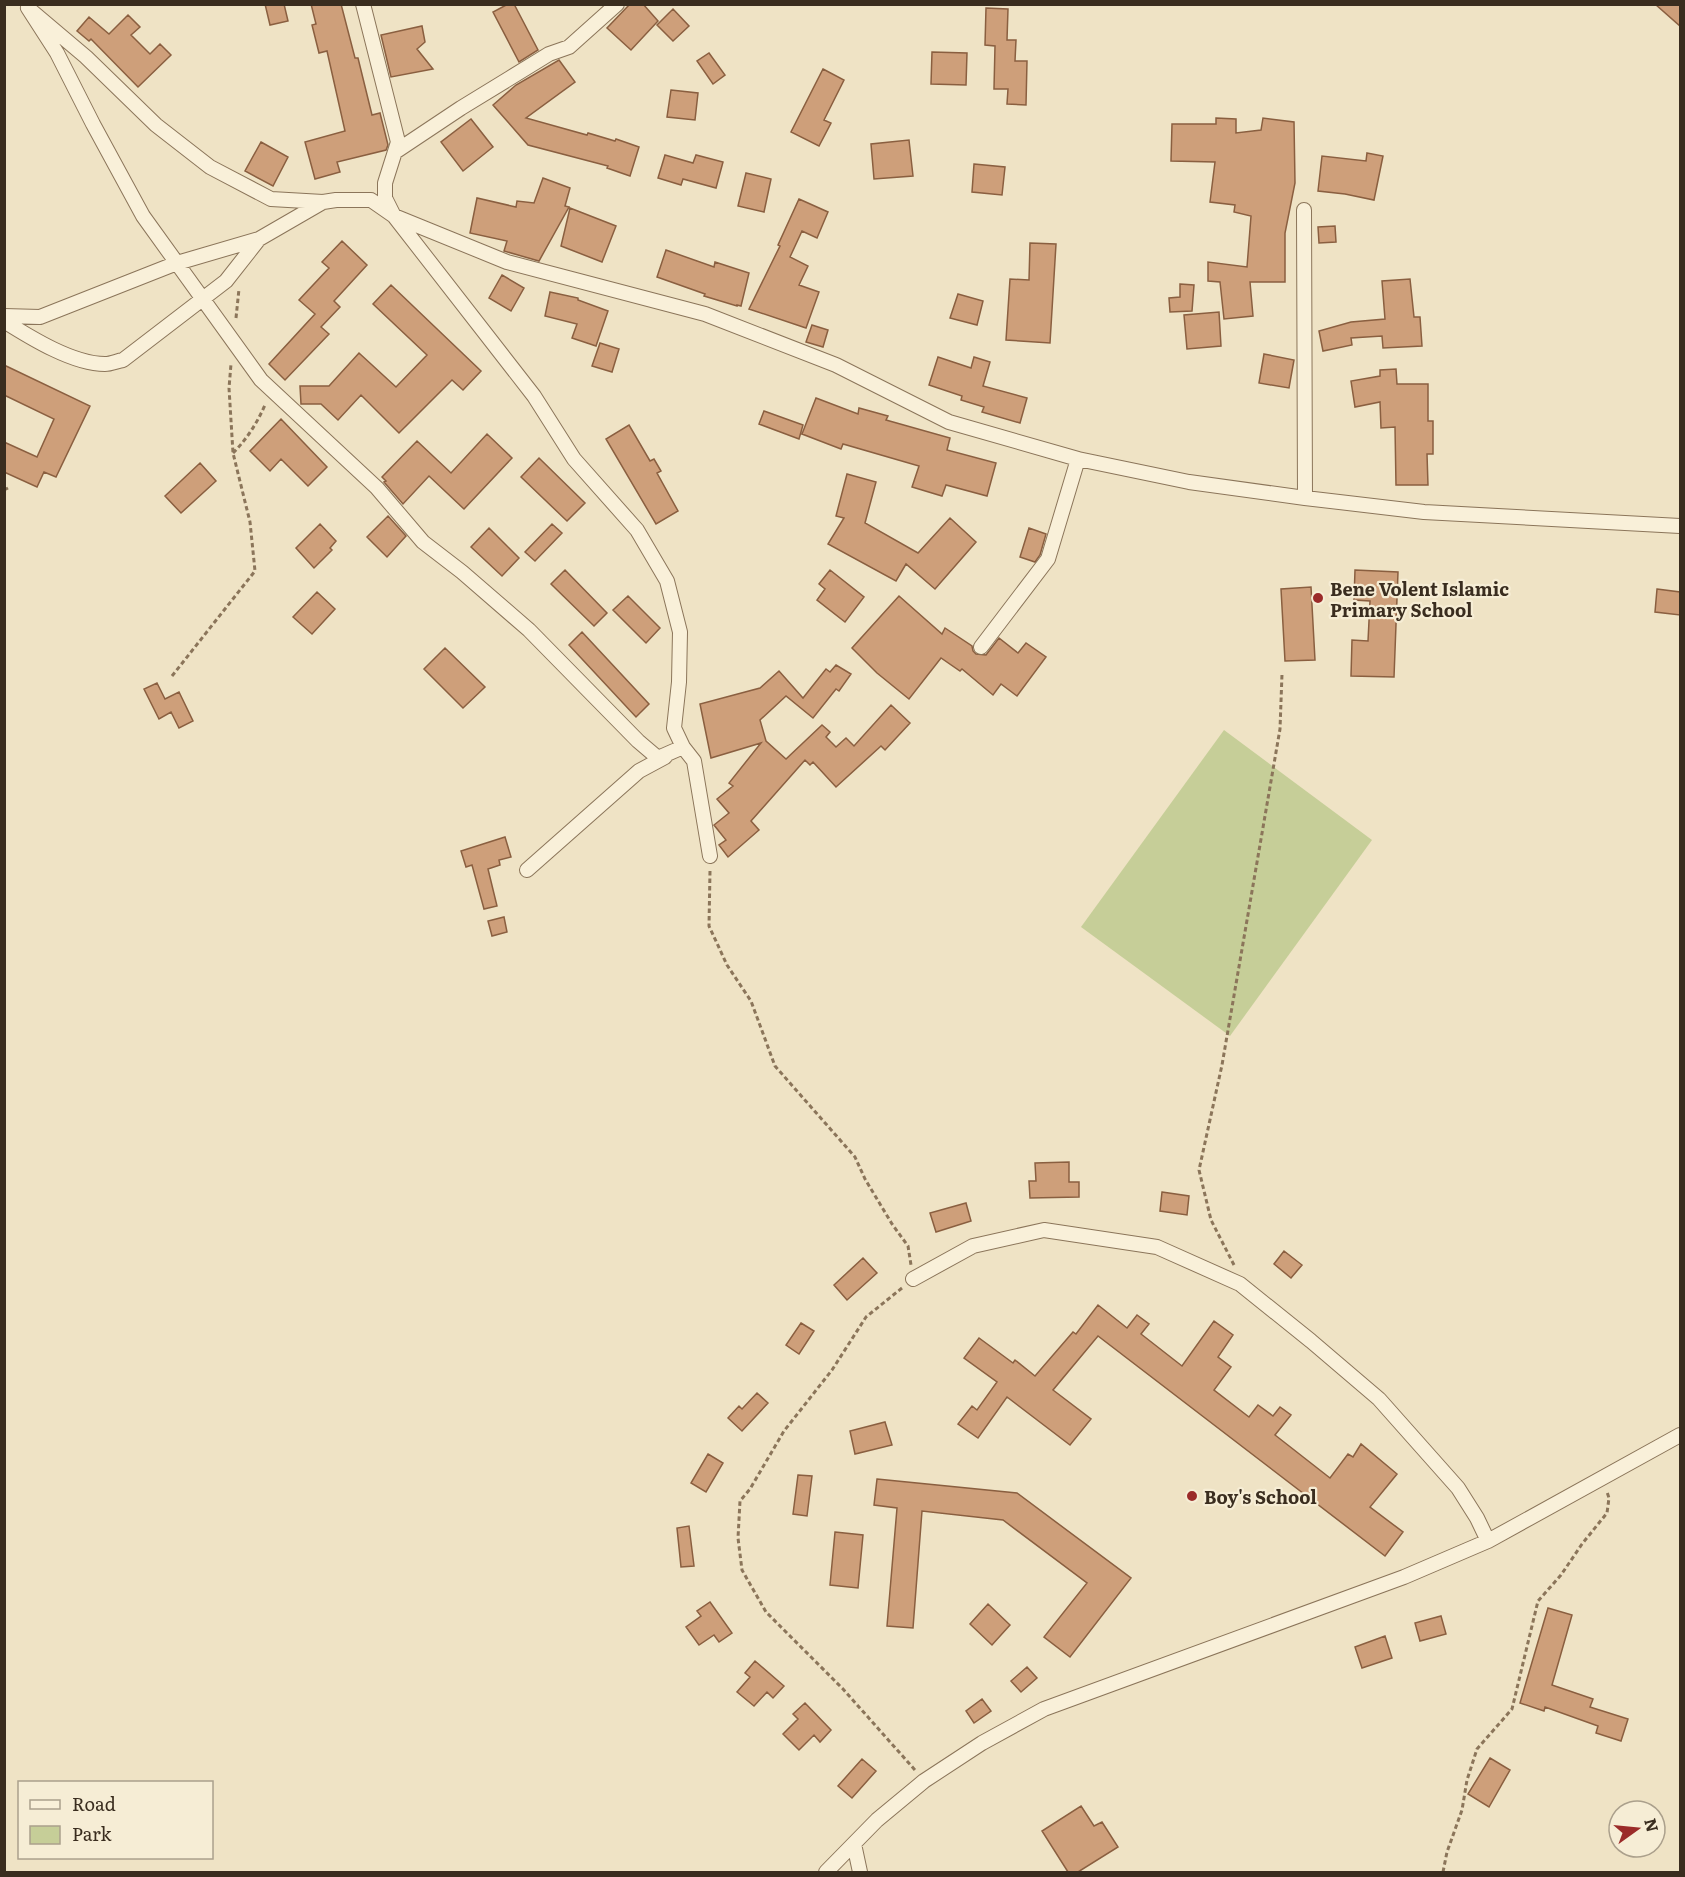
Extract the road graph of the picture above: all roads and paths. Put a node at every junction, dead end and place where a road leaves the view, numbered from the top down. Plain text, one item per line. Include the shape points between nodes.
1 (363, 4) edge
2 (617, 4) edge
3 (30, 6) edge
4 (396, 152) junction
5 (323, 202) junction
6 (1304, 210) dead end
7 (394, 216) junction
8 (259, 239) junction
9 (242, 261) junction
10 (177, 262) junction
11 (202, 299) junction
12 (4, 316) edge
13 (4, 321) edge
14 (232, 340) junction
15 (272, 389) junction
16 (233, 453) junction
17 (1078, 459) junction
18 (1305, 498) junction
19 (1680, 526) edge
20 (981, 647) dead end
21 (1282, 674) dead end
22 (171, 676) dead end
23 (683, 747) junction
24 (710, 856) joint
25 (527, 870) dead end
26 (913, 1279) junction
27 (1240, 1284) junction
28 (1680, 1435) edge
29 (1601, 1480) junction
30 (1488, 1541) junction
31 (924, 1780) junction
32 (854, 1844) junction
33 (825, 1872) edge
34 (860, 1872) edge
35 (1443, 1872) edge

1 - 4 street via 398,142
2 - 4 street via 569,47 549,54
3 - 5 street via 156,125 210,167 271,199
3 - 10 street via 143,216
4 - 7 street via 385,183 385,198
5 - 7 street via 371,200
5 - 8 street
6 - 18 street
7 - 17 street via 507,262 705,314 836,365 949,422
7 - 23 street via 534,396 574,459 637,530 667,581 680,632 680,682 674,728
8 - 9 street
8 - 10 street
9 - 11 street via 226,281
9 - 14 path
10 - 11 street
10 - 12 street via 39,317
11 - 13 street via 123,360 106,364 89,363 44,345
11 - 14 street
14 - 15 street
14 - 16 path via 229,388
15 - 16 path via 260,417
15 - 23 street via 377,488 423,542 529,630 638,741 658,758
16 - 22 path via 250,522 255,571
17 - 18 street via 1189,482
17 - 20 street via 1048,559
18 - 19 street via 1424,512
21 - 27 path via 1280,729 1200,1170 1211,1220
23 - 24 street via 694,761
23 - 25 street via 639,771
24 - 26 path via 709,926 727,965 751,1001 774,1066 855,1157 908,1246
26 - 27 street via 973,1245 1044,1230 1157,1247
26 - 31 path via 866,1317 832,1370 784,1431 740,1501 738,1538 742,1570 766,1612 843,1689
27 - 30 street via 1379,1399 1458,1488
28 - 29 street
29 - 30 street
29 - 35 path via 1609,1498 1607,1513 1538,1600 1512,1709 1477,1749
30 - 31 street via 1404,1576 1044,1709
31 - 32 street
32 - 33 street
32 - 34 street

